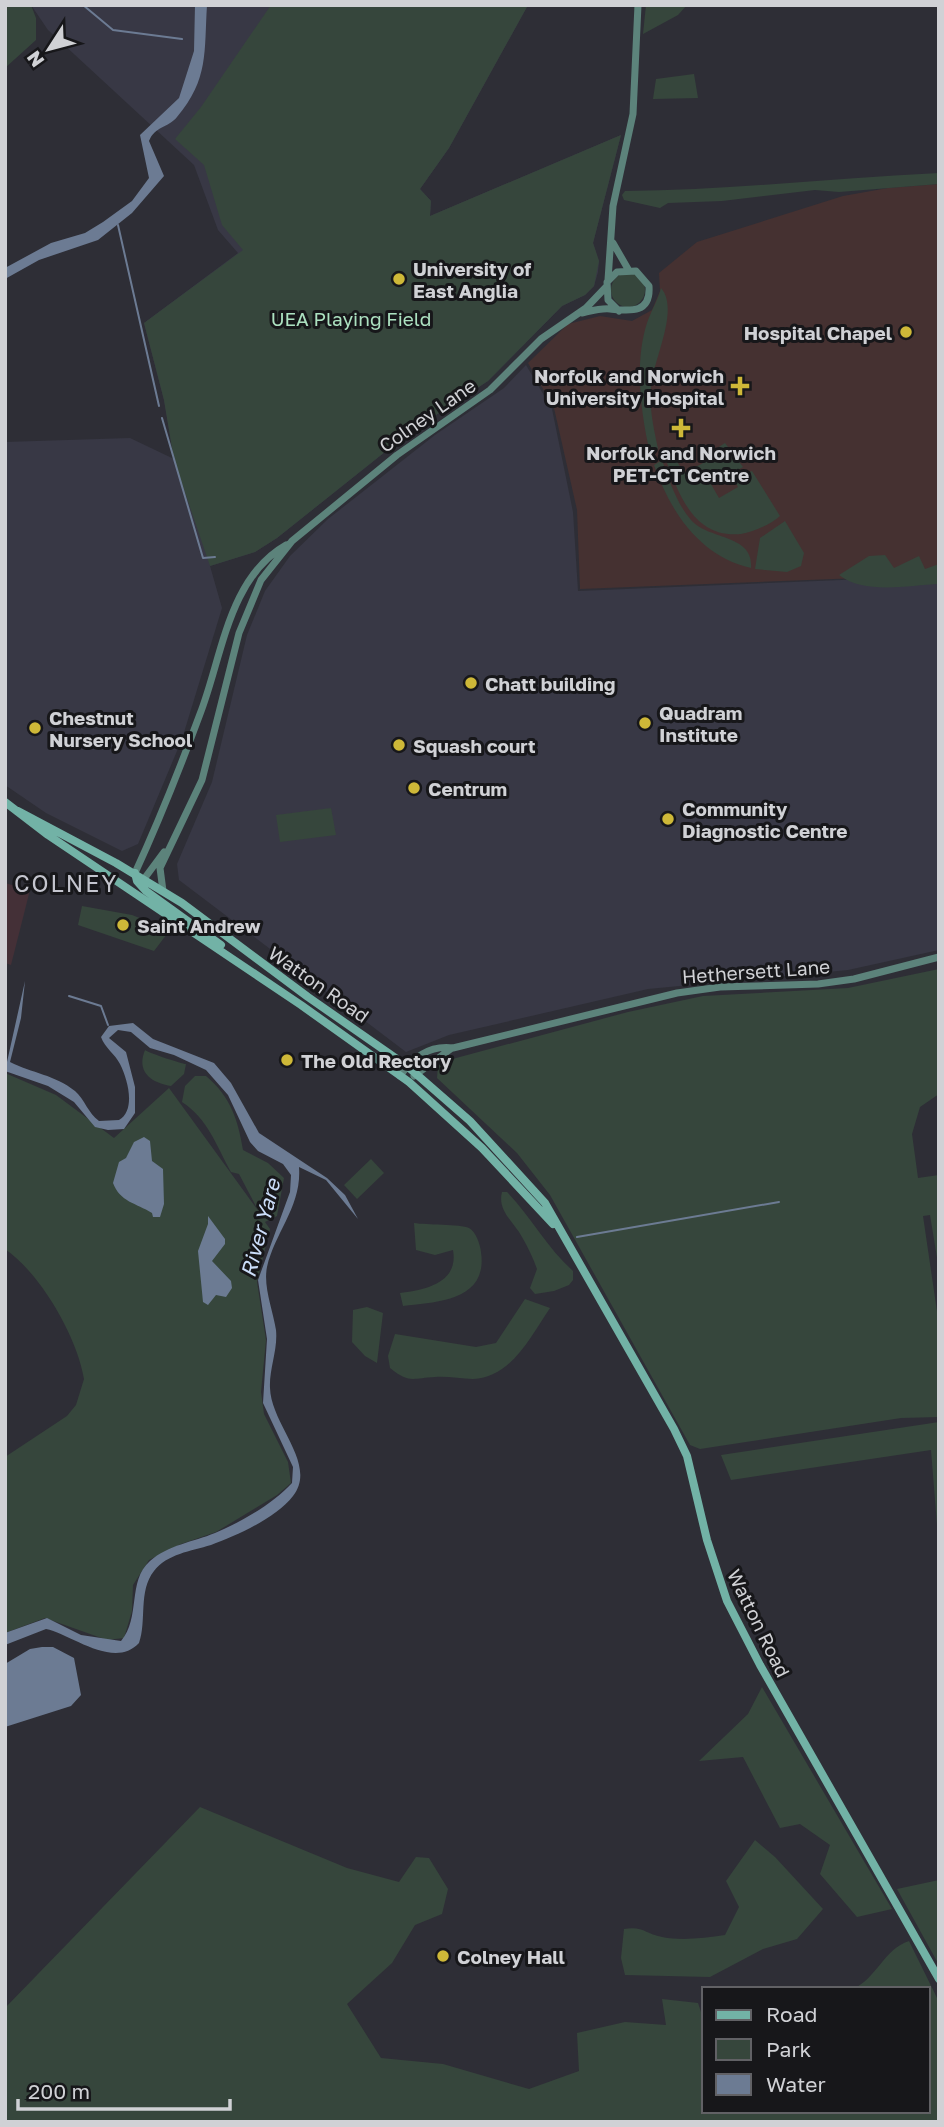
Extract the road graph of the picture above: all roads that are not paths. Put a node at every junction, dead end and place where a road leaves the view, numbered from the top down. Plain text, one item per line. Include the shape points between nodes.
1 (638, 5) edge
2 (612, 239) junction
3 (628, 269) junction
4 (607, 283) junction
5 (619, 311) junction
6 (577, 314) junction
7 (292, 541) junction
8 (208, 690) junction
9 (224, 694) junction
10 (5, 802) edge
11 (18, 811) junction
12 (173, 840) junction
13 (138, 878) junction
14 (119, 881) junction
15 (163, 891) junction
16 (939, 957) edge
17 (276, 988) junction
18 (453, 1048) junction
19 (407, 1066) junction
20 (416, 1073) junction
21 (400, 1076) junction
22 (409, 1082) junction
23 (560, 1231) junction
24 (939, 1979) edge

1 - 2 street via 633,114 613,206
2 - 3 street, Colney Lane
2 - 4 street
3 - 4 street, Colney Lane via 617,272
3 - 5 street, Colney Lane via 642,274 649,293 637,310
4 - 5 street via 608,300
4 - 6 street, Colney Lane
5 - 6 street, Colney Lane
6 - 7 street, Colney Lane via 541,339 496,385 397,455
7 - 8 street, Colney Lane via 268,560 243,593
7 - 9 street, Colney Lane via 251,600
8 - 9 street
8 - 13 street, Colney Lane
9 - 12 street, Colney Lane via 202,780
10 - 11 main road, Watton Road
11 - 13 main road, Watton Road
11 - 14 main road, Watton Road
12 - 13 street, Colney Lane
12 - 15 street, Colney Lane via 160,868
13 - 14 main road
13 - 15 main road, Watton Road
13 - 17 main road, Watton Road
14 - 17 main road, Watton Road
15 - 19 main road, Watton Road
16 - 18 street, Hethersett Lane via 842,980 677,993
17 - 21 main road, Watton Road
18 - 19 street, Hethersett Lane via 427,1051
18 - 20 street, Hethersett Lane
19 - 20 main road, Watton Road
19 - 21 street
20 - 22 street
20 - 23 main road, Watton Road via 509,1160 545,1203
21 - 22 main road, Watton Road
22 - 23 main road, Watton Road via 482,1148
23 - 24 main road, Watton Road via 687,1456 720,1583 750,1648

